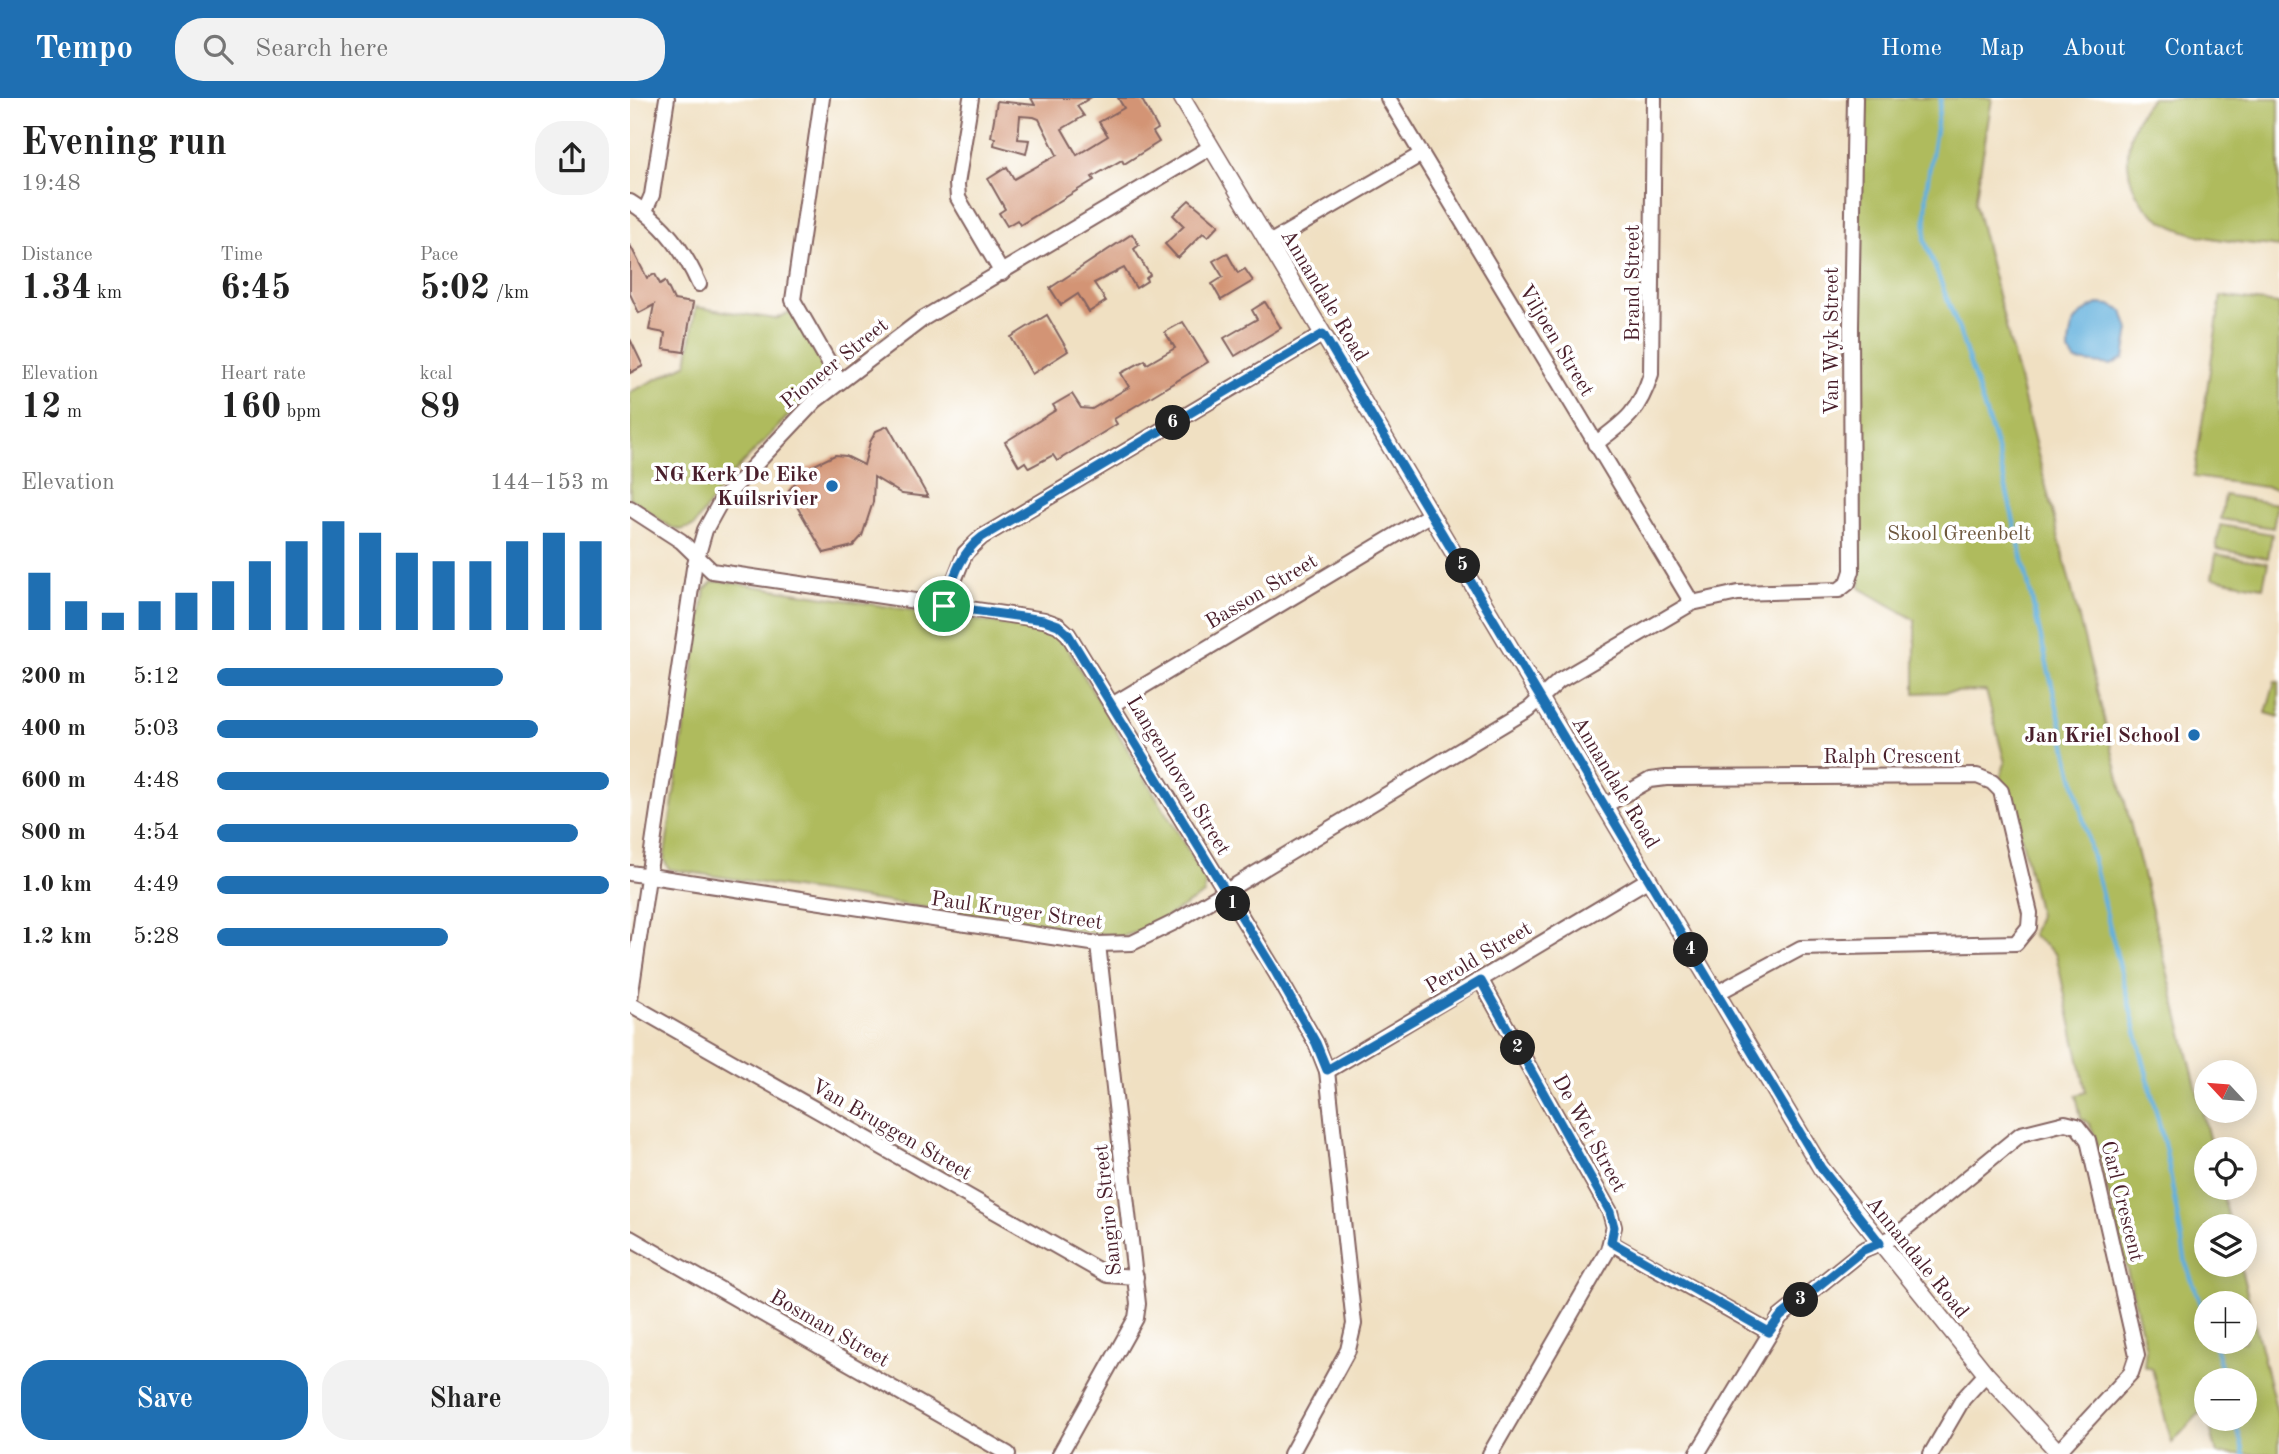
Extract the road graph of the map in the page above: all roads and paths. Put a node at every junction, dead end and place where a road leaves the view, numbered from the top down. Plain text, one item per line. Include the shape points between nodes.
1 (667, 98) edge
2 (822, 98) edge
3 (971, 98) edge
4 (1182, 98) edge
5 (1388, 98) edge
6 (1654, 98) edge
7 (1855, 98) edge
8 (1212, 148) junction
9 (1420, 155) junction
10 (630, 202) edge
11 (645, 211) junction
12 (1269, 243) junction
13 (1002, 273) junction
14 (699, 284) dead end
15 (1323, 334) junction
16 (840, 382) junction
17 (1595, 444) junction
18 (630, 508) edge
19 (1432, 514) junction
20 (696, 556) junction
21 (1848, 583) joint
22 (1692, 603) junction
23 (944, 606) junction
24 (1542, 697) junction
25 (1111, 705) junction
26 (1606, 805) junction
27 (630, 873) edge
28 (648, 876) junction
29 (1649, 878) junction
30 (1225, 890) junction
31 (1098, 944) junction
32 (1481, 981) junction
33 (1717, 993) junction
34 (630, 1002) edge
35 (1327, 1070) junction
36 (630, 1238) edge
37 (1611, 1242) junction
38 (1880, 1243) junction
39 (1136, 1277) junction
40 (1769, 1332) junction
41 (1986, 1374) junction
42 (2059, 1453) edge
43 (1009, 1454) edge
44 (1060, 1454) edge
45 (1291, 1454) edge
46 (1490, 1454) edge
47 (1697, 1454) edge
48 (1931, 1454) edge

1 - 11 street via 652,195
2 - 16 street via 793,300
3 - 13 street via 958,198
4 - 8 street, Annandale Road
5 - 9 street, Viljoen Street
6 - 17 street, Brand Street via 1651,374 1639,407
7 - 21 street, Van Wyk Street via 1852,561
8 - 12 street, Annandale Road
8 - 13 street, Pioneer Street
9 - 12 street
9 - 17 street, Viljoen Street
10 - 11 street
11 - 14 street via 685,253
12 - 15 street, Annandale Road
13 - 16 street, Pioneer Street via 925,318
15 - 19 street, Annandale Road
15 - 23 street via 982,537 959,563
16 - 20 street, Pioneer Street via 807,408 734,484 712,515
17 - 22 street, Viljoen Street
18 - 20 street, Langenhoven Street
19 - 24 street, Annandale Road
19 - 25 street, Basson Street
20 - 23 street, Langenhoven Street via 712,571
20 - 28 street, Pioneer Street
21 - 22 street, Paul Kruger Street via 1839,590 1738,593
22 - 24 street, Paul Kruger Street via 1559,681
23 - 25 street, Langenhoven Street via 1058,625
24 - 26 street, Annandale Road
24 - 30 street, Paul Kruger Street via 1530,709
25 - 30 street, Langenhoven Street
26 - 29 street, Annandale Road
26 - 33 street, Ralph Crescent via 1650,780 1666,778 1977,776 2001,791 2030,913 2022,939 2010,946 1801,948
27 - 28 street, Paul Kruger Street
28 - 31 street, Paul Kruger Street
28 - 34 street, Pioneer Street
29 - 32 street, Perold Street
29 - 33 street, Annandale Road
30 - 31 street, Paul Kruger Street via 1142,939
30 - 35 street, Langenhoven Street via 1311,1033
31 - 39 street, Sangiro Street
32 - 35 street, Perold Street
32 - 37 street, De Wet Street via 1610,1212
33 - 38 street, Annandale Road via 1821,1168
34 - 39 street, Van Bruggen Street via 1107,1275
35 - 45 street, Langenhoven Street via 1354,1324 1348,1350
36 - 43 street, Bosman Street
37 - 40 street
37 - 46 street
38 - 40 street via 1853,1258 1780,1317
38 - 41 street, Annandale Road
38 - 42 street, Carl Crescent via 1896,1236 2021,1134 2065,1123 2082,1130 2137,1355 2131,1373
39 - 44 street, Sangiro Street via 1136,1318
40 - 47 street
41 - 42 street, Annandale Road
41 - 48 street via 1963,1399

